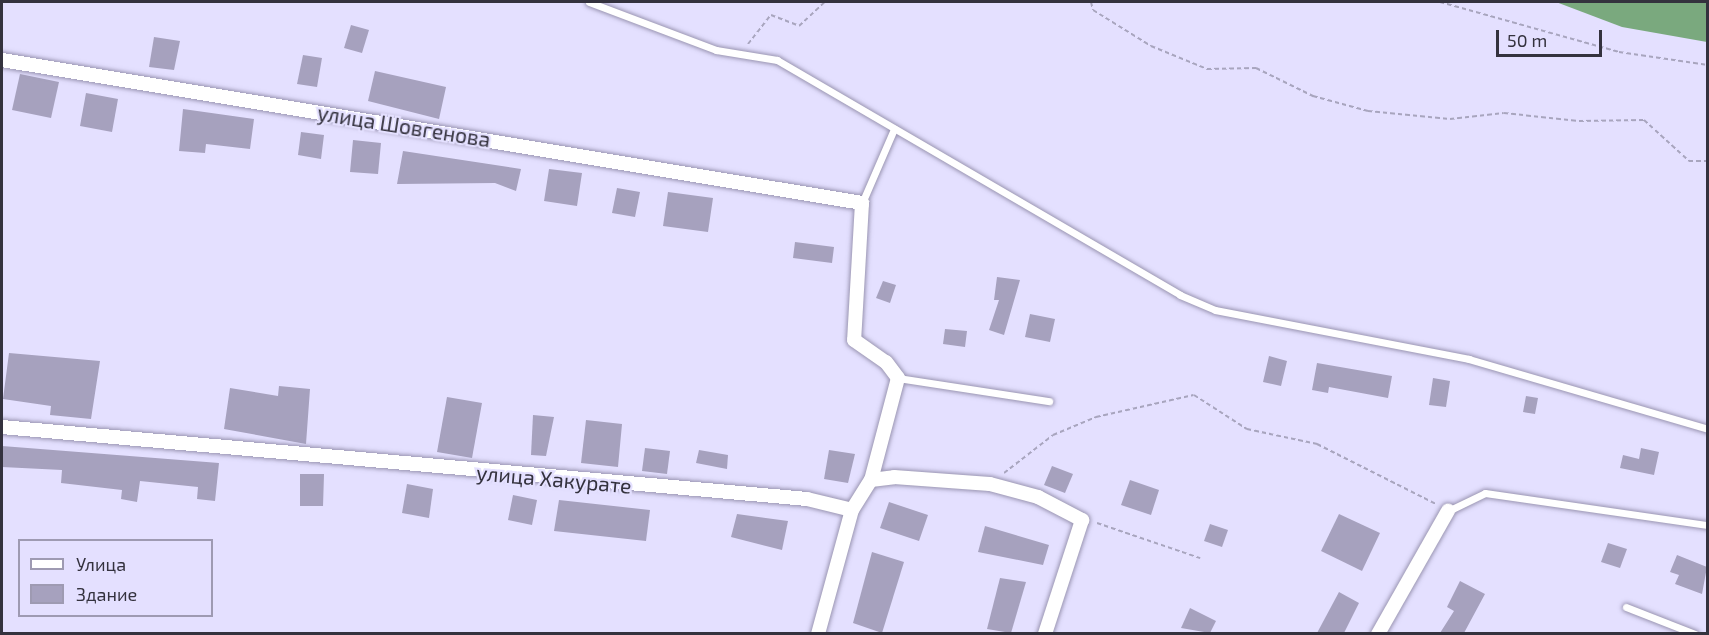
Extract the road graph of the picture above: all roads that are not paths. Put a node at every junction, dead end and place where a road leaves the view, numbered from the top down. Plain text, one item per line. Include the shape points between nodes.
1 (589, 2) edge
2 (2, 60) edge
3 (894, 129) junction
4 (862, 204) junction
5 (898, 378) junction
6 (1049, 401) dead end
7 (2, 427) edge
8 (1707, 429) edge
9 (871, 480) junction
10 (852, 510) junction
11 (1448, 512) joint
12 (1707, 525) edge
13 (1626, 607) dead end
14 (818, 633) edge
15 (1045, 633) edge
16 (1378, 633) edge
17 (1695, 633) edge

1 - 3 lane via 672,35 777,60
2 - 4 street, улица Шовгенова via 807,191
3 - 4 lane
3 - 8 lane via 1215,310 1469,359
4 - 5 street via 854,340 886,362
5 - 6 lane
5 - 9 street
7 - 10 street, улица Хакурате via 807,499
9 - 10 street
9 - 15 street via 990,484 1038,497 1082,520
10 - 14 street
11 - 12 lane via 1485,493
11 - 16 street
13 - 17 lane

